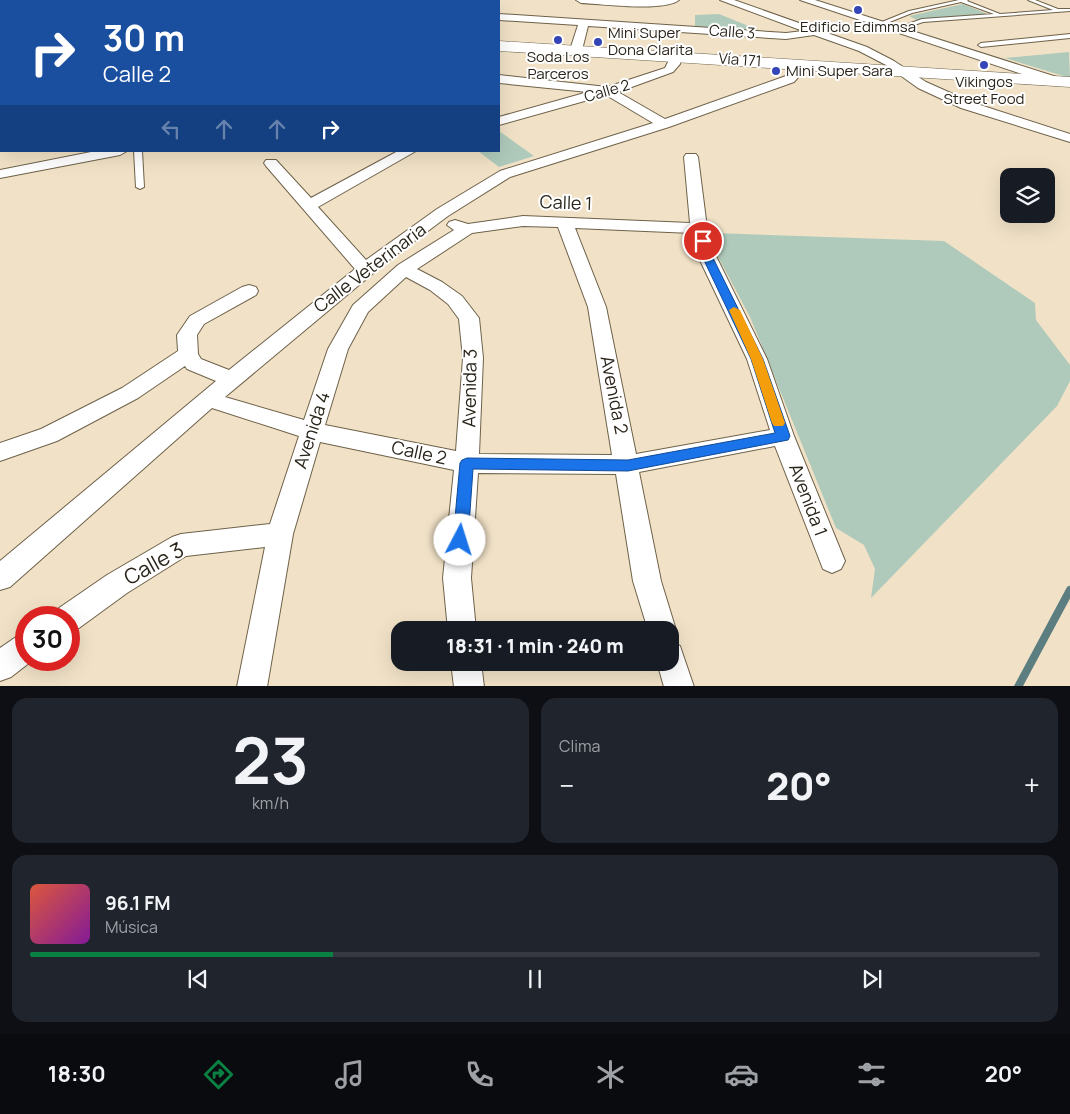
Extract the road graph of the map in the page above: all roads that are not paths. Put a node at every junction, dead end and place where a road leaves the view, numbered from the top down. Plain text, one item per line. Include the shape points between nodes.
1 (581, 0) edge
2 (674, 0) edge
3 (726, 0) edge
4 (964, 0) edge
5 (1030, 0) edge
6 (813, 1) edge
7 (1060, 10) junction
8 (1070, 10) edge
9 (1002, 15) junction
10 (500, 17) edge
11 (584, 23) junction
12 (880, 24) junction
13 (897, 29) junction
14 (814, 33) junction
15 (1070, 36) edge
16 (981, 45) joint
17 (500, 46) edge
18 (957, 49) junction
19 (576, 50) junction
20 (676, 56) junction
21 (792, 71) junction
22 (901, 72) junction
23 (1012, 73) junction
24 (500, 79) edge
25 (924, 79) junction
26 (1064, 82) edge
27 (608, 91) junction
28 (500, 121) edge
29 (664, 124) junction
30 (1070, 138) edge
31 (110, 152) edge
32 (138, 152) edge
33 (374, 152) edge
34 (407, 152) edge
35 (72, 156) edge
36 (691, 157) dead end
37 (271, 163) dead end
38 (384, 164) junction
39 (0, 174) edge
40 (140, 187) dead end
41 (308, 206) junction
42 (434, 219) junction
43 (564, 222) junction
44 (699, 228) junction
45 (467, 229) junction
46 (364, 268) junction
47 (404, 269) junction
48 (248, 292) dead end
49 (188, 354) junction
50 (231, 379) junction
51 (207, 400) junction
52 (311, 431) junction
53 (783, 436) junction
54 (0, 452) edge
55 (467, 463) junction
56 (628, 465) junction
57 (280, 534) junction
58 (832, 561) dead end
59 (0, 578) edge
60 (80, 610) edge
61 (461, 621) edge
62 (659, 621) edge
63 (15, 656) edge
64 (0, 666) edge
65 (467, 671) edge
66 (674, 671) edge
67 (252, 686) edge
68 (469, 686) edge
69 (679, 686) edge

1 - 2 street via 643,4
3 - 14 street
4 - 9 lane
4 - 12 lane via 911,12
5 - 7 lane
6 - 12 street
7 - 8 lane
7 - 9 lane
9 - 13 lane via 922,21
10 - 11 street, Calle 3
11 - 14 street, Calle 3 via 786,36
11 - 19 street
12 - 13 street
13 - 18 street
14 - 22 street via 863,49
15 - 16 lane
16 - 18 street
17 - 19 main road, Vía 171
18 - 23 street
19 - 20 main road, Vía 171
20 - 21 main road, Vía 171
20 - 27 street, Calle 2 via 669,70
21 - 22 main road via 824,66
21 - 29 street, Calle Veterinaria
22 - 25 main road
23 - 25 main road
23 - 26 main road
24 - 27 street
25 - 30 street via 966,104
27 - 28 street, Calle 2
27 - 29 street
29 - 42 street, Calle Veterinaria via 505,174
31 - 35 street
32 - 40 lane
33 - 38 street
34 - 38 street
35 - 39 street
36 - 44 street, Avenida 1
37 - 41 street
38 - 41 street
41 - 46 street
42 - 45 street, Calle 1
42 - 46 street, Calle Veterinaria
43 - 44 street, Calle 1
43 - 45 street, Calle 1 via 523,221
43 - 56 street, Avenida 2 via 597,307
44 - 53 street, Avenida 1 via 706,254 757,359
45 - 47 street, Avenida 4
46 - 50 street, Calle Veterinaria
47 - 52 street, Avenida 4 via 360,309 338,350
47 - 55 street, Avenida 3 via 455,300 468,318 473,358
48 - 49 street via 197,320 187,335
49 - 50 street via 194,364
49 - 54 street via 130,393 49,434
50 - 51 street, Calle Veterinaria
51 - 52 street, Calle 2
51 - 59 street, Calle Veterinaria
52 - 55 street, Calle 2
52 - 57 street, Avenida 4
53 - 56 street, Calle 2
53 - 58 street, Avenida 1
55 - 56 street, Calle 2
55 - 61 street, Avenida 3 via 457,578
56 - 62 street, Avenida 2 via 648,581
57 - 60 street, Calle 3 via 181,544
57 - 67 street, Avenida 4
63 - 64 street
65 - 68 street
66 - 69 street

